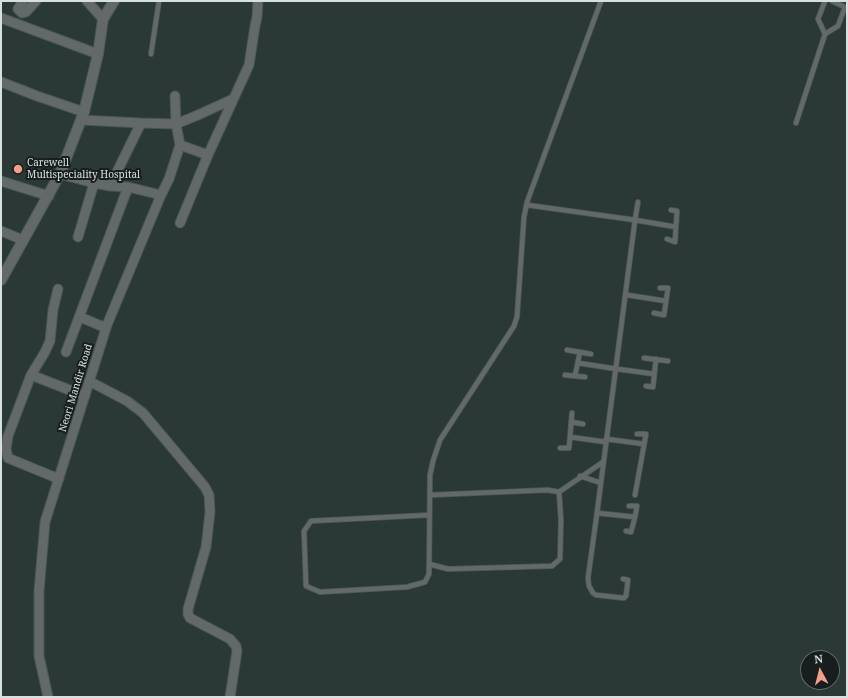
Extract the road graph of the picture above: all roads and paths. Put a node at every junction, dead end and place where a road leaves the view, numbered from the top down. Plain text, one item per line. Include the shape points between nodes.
1 (23, 1) edge
2 (36, 1) edge
3 (88, 1) edge
4 (114, 1) edge
5 (158, 1) edge
6 (258, 1) edge
7 (602, 1) edge
8 (825, 1) edge
9 (832, 1) edge
10 (846, 8) edge
11 (1, 18) edge
12 (104, 19) junction
13 (826, 34) junction
14 (98, 54) junction
15 (151, 54) dead end
16 (1, 82) edge
17 (175, 96) dead end
18 (233, 99) junction
19 (83, 116) junction
20 (141, 122) junction
21 (176, 124) junction
22 (796, 124) dead end
23 (180, 145) junction
24 (208, 155) junction
25 (60, 174) junction
26 (1, 181) edge
27 (94, 183) junction
28 (110, 186) junction
29 (128, 187) junction
30 (162, 195) junction
31 (49, 196) junction
32 (638, 202) dead end
33 (527, 204) junction
34 (671, 210) dead end
35 (635, 220) junction
36 (180, 223) dead end
37 (676, 227) junction
38 (1, 231) edge
39 (78, 237) dead end
40 (667, 239) dead end
41 (23, 240) junction
42 (1, 280) edge
43 (660, 288) dead end
44 (58, 289) dead end
45 (626, 295) junction
46 (666, 300) junction
47 (654, 313) dead end
48 (80, 317) junction
49 (106, 328) junction
50 (567, 350) dead end
51 (66, 352) dead end
52 (580, 352) junction
53 (591, 354) dead end
54 (644, 358) dead end
55 (656, 360) junction
56 (668, 361) dead end
57 (578, 363) junction
58 (617, 370) junction
59 (654, 374) junction
60 (31, 375) junction
61 (565, 375) dead end
62 (575, 376) junction
63 (585, 377) dead end
64 (88, 381) junction
65 (646, 386) dead end
66 (85, 396) junction
67 (572, 412) dead end
68 (571, 422) junction
69 (582, 424) dead end
70 (637, 434) dead end
71 (570, 437) junction
72 (606, 441) junction
73 (644, 444) junction
74 (560, 448) dead end
75 (603, 462) junction
76 (580, 476) junction
77 (58, 479) junction
78 (601, 483) junction
79 (559, 492) junction
80 (430, 495) junction
81 (635, 495) dead end
82 (629, 506) dead end
83 (597, 513) junction
84 (429, 515) junction
85 (635, 517) junction
86 (626, 531) dead end
87 (429, 564) junction
88 (624, 579) dead end
89 (48, 697) edge
90 (230, 697) edge

1 - 2 street via 18,9 22,13
3 - 12 street
4 - 12 street
5 - 15 lane
6 - 18 street via 249,65
7 - 33 lane
8 - 13 lane via 818,19
9 - 10 lane
10 - 13 lane via 838,26
11 - 14 street
12 - 14 street
13 - 22 lane
14 - 19 street
16 - 19 street
17 - 21 street
18 - 21 street
18 - 24 street
19 - 20 street
19 - 25 street
20 - 21 street
20 - 28 street
21 - 23 street
23 - 24 street
23 - 30 street, Neori Mandir Road
24 - 36 street
25 - 27 street
25 - 31 street
26 - 31 street
27 - 28 street
27 - 39 street
28 - 29 street
29 - 30 street
29 - 48 street
30 - 49 street, Neori Mandir Road
31 - 41 street
32 - 35 lane
33 - 35 lane
33 - 80 lane via 517,317 514,326 440,440 430,475
34 - 37 lane via 677,211
35 - 37 lane
35 - 45 lane
37 - 40 lane via 675,242
38 - 41 street
41 - 42 street
43 - 46 lane via 668,288
44 - 60 street via 50,341
45 - 46 lane
45 - 58 lane
46 - 47 lane via 664,315
48 - 49 street
48 - 51 street
49 - 64 street, Neori Mandir Road
50 - 52 lane
52 - 53 lane
52 - 57 lane
54 - 55 lane
55 - 56 lane
55 - 59 lane
57 - 58 lane
57 - 62 lane
58 - 59 lane
58 - 72 lane
59 - 65 lane via 653,387
60 - 66 street
60 - 77 street via 8,436 8,458
61 - 62 lane
62 - 63 lane
64 - 66 street, Neori Mandir Road
64 - 90 street via 127,401 143,413 209,495 206,547 188,614 190,618 230,639 236,646
66 - 77 street, Neori Mandir Road
67 - 68 lane
68 - 69 lane
68 - 71 lane
70 - 73 lane via 646,434
71 - 72 lane
71 - 74 lane via 569,448
72 - 73 lane
72 - 75 lane
73 - 81 lane
75 - 76 lane
75 - 78 lane
76 - 78 lane
76 - 79 lane
77 - 89 street, Neori Mandir Road via 45,522 39,591 39,656
78 - 83 lane
79 - 80 lane via 548,490
79 - 87 lane via 560,559 552,566 448,570
80 - 84 lane
82 - 85 lane via 637,506
83 - 85 lane
83 - 88 lane via 589,586 596,595 624,598 628,580
84 - 87 lane
84 - 87 lane via 311,521 304,531 306,586 320,592 407,587 419,584 425,582 429,574
85 - 86 lane via 631,532

